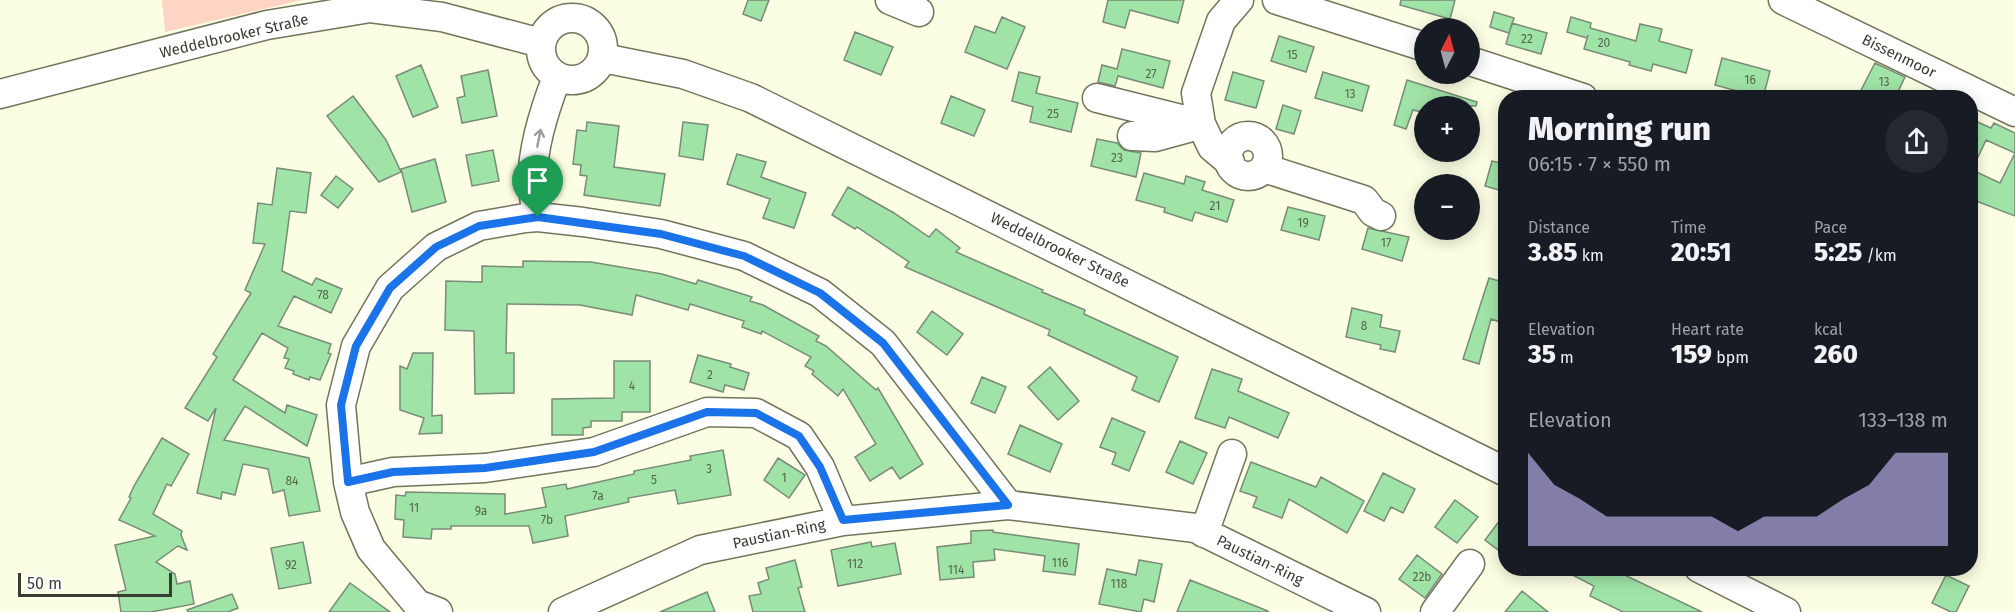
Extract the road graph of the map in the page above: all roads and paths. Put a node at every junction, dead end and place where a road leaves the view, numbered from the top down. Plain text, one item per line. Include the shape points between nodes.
1 (890, 0) edge
2 (1239, 0) edge
3 (1277, 0) edge
4 (1783, 0) edge
5 (584, 9) edge
6 (919, 12) dead end
7 (541, 43) junction
8 (1414, 44) edge
9 (603, 58) junction
10 (1480, 65) edge
11 (557, 77) junction
12 (1558, 90) edge
13 (1949, 90) edge
14 (0, 94) edge
15 (1097, 98) dead end
16 (1978, 100) edge
17 (2015, 112) edge
18 (1200, 122) junction
19 (1132, 136) dead end
20 (1381, 216) dead end
21 (538, 217) junction
22 (1232, 454) dead end
23 (1498, 468) edge
24 (348, 482) junction
25 (1008, 505) junction
26 (843, 520) junction
27 (1204, 533) junction
28 (1470, 564) dead end
29 (1745, 579) edge
30 (438, 612) edge
31 (563, 612) edge
32 (1366, 612) edge
33 (1435, 612) edge
34 (1786, 612) edge

1 - 6 street
2 - 18 street via 1221,21 1199,82 1196,93
3 - 8 street
4 - 13 street, Bissenmoor
5 - 7 street via 551,25
5 - 9 street via 602,38
7 - 11 street via 543,63
7 - 14 street, Weddelbrooker Straße via 442,17 370,8 267,25
9 - 11 street via 584,78
9 - 23 street, Weddelbrooker Straße via 683,74 751,98
10 - 12 street
21 -> 11 street via 533,171 540,131
15 - 18 street
16 - 17 street, Bissenmoor
18 - 19 street via 1155,137
18 - 20 street via 1212,147 1230,162 1233,143 1245,136 1258,138 1267,149 1264,168 1364,200
21 - 24 street via 479,226 436,247 390,288 356,346 341,405
21 - 25 street via 661,234 733,254 820,293 883,343
22 - 27 street
24 - 26 street via 393,472 485,468 594,452 707,412 756,413 799,436 820,467
24 - 30 street via 355,512 371,549 417,604
25 - 26 street, Paustian-Ring
25 - 27 street, Paustian-Ring via 1195,528
26 - 31 street, Paustian-Ring via 700,550
27 - 32 street, Paustian-Ring
28 - 33 street
29 - 34 street

